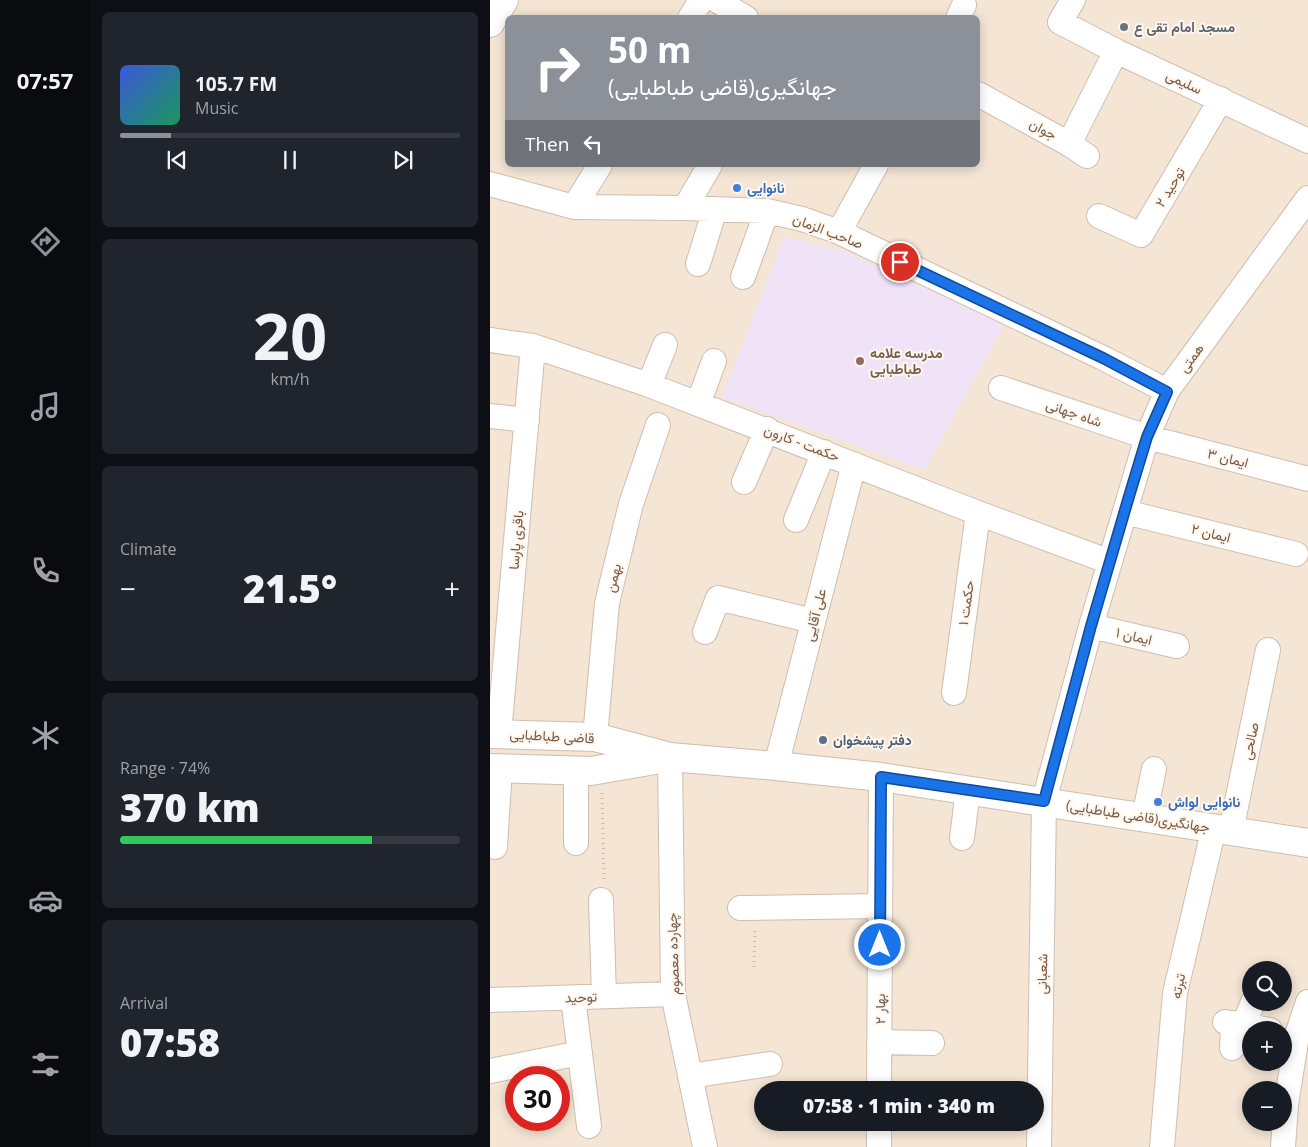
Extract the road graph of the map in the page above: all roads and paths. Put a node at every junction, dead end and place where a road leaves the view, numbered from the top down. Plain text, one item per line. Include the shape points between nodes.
1 (504, 0) edge
2 (701, 0) edge
3 (716, 0) edge
4 (1073, 0) edge
5 (692, 15) edge
6 (741, 15) edge
7 (490, 23) edge
8 (1116, 51) junction
9 (980, 95) edge
10 (1221, 100) junction
11 (1308, 141) edge
12 (599, 167) edge
13 (709, 167) edge
14 (875, 167) edge
15 (490, 184) edge
16 (1308, 198) edge
17 (574, 207) junction
18 (686, 208) junction
19 (715, 209) junction
20 (767, 211) junction
21 (1099, 216) dead end
22 (839, 232) junction
23 (698, 264) dead end
24 (743, 277) dead end
25 (490, 340) edge
26 (665, 345) dead end
27 (533, 346) junction
28 (714, 361) dead end
29 (649, 385) junction
30 (1001, 388) dead end
31 (1167, 392) junction
32 (698, 404) junction
33 (490, 416) edge
34 (526, 420) junction
35 (658, 425) dead end
36 (767, 429) junction
37 (1147, 437) junction
38 (824, 452) junction
39 (854, 464) junction
40 (1308, 478) edge
41 (744, 482) dead end
42 (1125, 512) junction
43 (978, 513) junction
44 (796, 520) dead end
45 (1296, 554) dead end
46 (1110, 562) junction
47 (813, 621) junction
48 (1091, 626) junction
49 (705, 632) dead end
50 (1177, 646) dead end
51 (1268, 650) dead end
52 (954, 693) dead end
53 (494, 734) edge
54 (595, 737) junction
55 (670, 757) junction
56 (776, 766) junction
57 (495, 768) edge
58 (1154, 769) dead end
59 (588, 770) junction
60 (881, 777) junction
61 (968, 790) junction
62 (1044, 801) junction
63 (1144, 817) junction
64 (1223, 830) junction
65 (962, 838) dead end
66 (576, 843) dead end
67 (1308, 843) edge
68 (495, 847) dead end
69 (601, 900) joint
70 (880, 906) junction
71 (747, 908) joint
72 (754, 967) dead end
73 (673, 994) junction
74 (604, 996) junction
75 (573, 998) junction
76 (490, 1000) edge
77 (1308, 1002) edge
78 (1245, 1011) edge
79 (1234, 1023) junction
80 (1242, 1025) edge
81 (1292, 1030) edge
82 (880, 1042) junction
83 (932, 1043) dead end
84 (1232, 1048) dead end
85 (580, 1053) junction
86 (770, 1064) dead end
87 (490, 1071) edge
88 (1288, 1071) edge
89 (690, 1076) junction
90 (879, 1081) edge
91 (589, 1126) dead end
92 (879, 1131) edge
93 (705, 1147) edge
94 (879, 1147) edge
95 (1039, 1147) edge
96 (1162, 1147) edge
97 (1283, 1147) edge

1 - 7 street
2 - 5 street
3 - 6 street
4 - 8 street, سلیمی via 1060,22
8 - 9 street, جوان via 1078,150
8 - 10 street, سلیمی
10 - 11 street, سلیمی
10 - 21 street, توحید ۲ via 1142,234
12 - 17 street
13 - 18 street
14 - 22 street
15 - 17 street, صاحب الزمان
16 - 31 street, همتی
17 - 18 street, صاحب الزمان
18 - 19 street, صاحب الزمان
19 - 20 street, صاحب الزمان
19 - 23 street
20 - 22 street, صاحب الزمان
20 - 24 street
22 - 31 street, صاحب الزمان
25 - 27 street, حکمت - کارون
26 - 29 street
27 - 29 street, حکمت - کارون
27 - 34 street, باقری پارسا
28 - 32 street
29 - 32 street, حکمت - کارون
30 - 37 street, شاه جهانی
31 - 37 street, همتی
32 - 36 street, حکمت - کارون
33 - 34 street
34 - 53 street, باقری پارسا
35 - 54 street, بهمن via 631,504 607,603
36 - 38 street, حکمت - کارون
36 - 41 street
37 - 40 street, ایمان ۳
37 - 42 street, همتی
38 - 39 street, حکمت - کارون
38 - 44 street
39 - 43 street, حکمت - کارون
39 - 47 street, علی آقایی
42 - 45 street, ایمان ۲
42 - 46 street, همتی
43 - 46 street, حکمت - کارون
43 - 52 street, حکمت ۱
46 - 48 street, همتی
47 - 49 street via 718,598
47 - 56 street, علی آقایی
48 - 50 street, ایمان ۱
48 - 62 street, همتی
51 - 64 street, صالحی
53 - 54 street, قاضی طباطبایی
54 - 55 street, قاضی طباطبایی
55 - 56 street, جهانگیری(قاضی طباطبایی)
55 - 59 street
55 - 73 street, چهارده معصوم
56 - 60 street, جهانگیری(قاضی طباطبایی)
57 - 59 street
57 - 68 street
58 - 63 street
59 - 66 street
59 - 69 path via 605,900
60 - 61 street, جهانگیری(قاضی طباطبایی)
60 - 70 street, بهار ۲
61 - 62 street, جهانگیری(قاضی طباطبایی)
61 - 65 street
62 - 63 street, جهانگیری(قاضی طباطبایی)
62 - 95 street, شعبانی
63 - 64 street, جهانگیری(قاضی طباطبایی)
64 - 67 street, جهانگیری(قاضی طباطبایی)
64 - 96 street, تبرته via 1175,993
69 - 74 street
70 - 71 street
70 - 82 street, بهار ۲
71 - 72 path
73 - 74 street, توحید
73 - 89 street, چهارده معصوم
74 - 75 street, توحید
75 - 76 street, توحید
75 - 85 street
77 - 81 street
78 - 79 street
79 - 80 street
79 - 84 street
82 - 83 street
82 - 90 street, بهار ۲
85 - 87 street
85 - 91 street
86 - 89 street
88 - 97 street
89 - 93 street, چهارده معصوم
92 - 94 street

